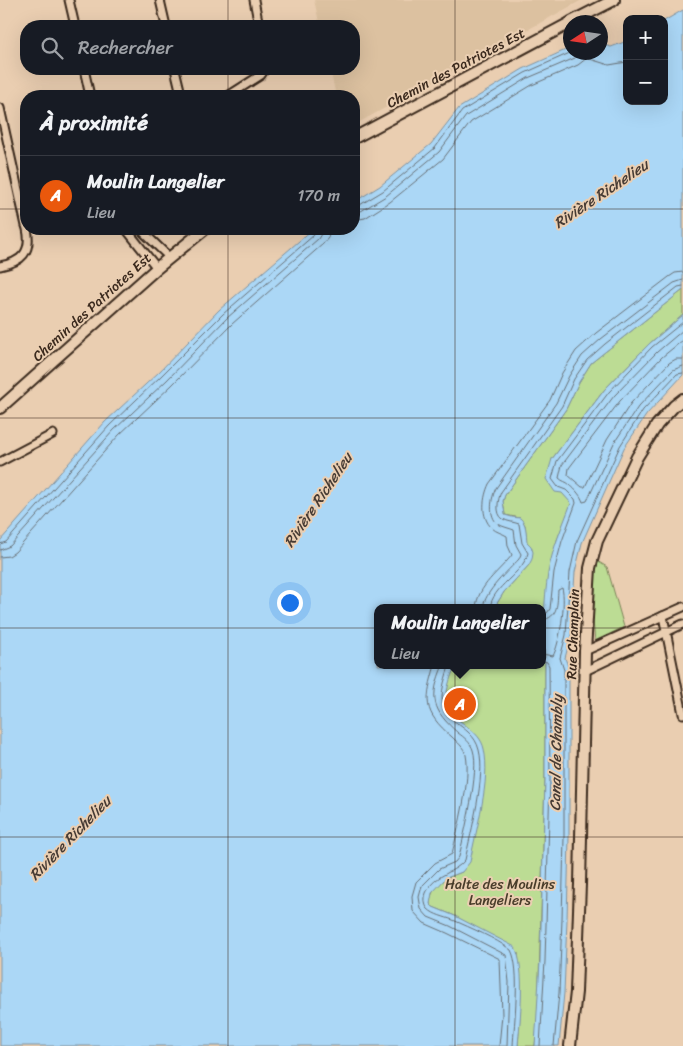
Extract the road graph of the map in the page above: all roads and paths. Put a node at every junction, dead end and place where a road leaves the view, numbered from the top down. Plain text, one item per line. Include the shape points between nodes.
1 (69, 0) edge
2 (160, 0) edge
3 (254, 0) edge
4 (614, 0) edge
5 (586, 15) edge
6 (74, 20) edge
7 (165, 20) edge
8 (258, 20) edge
9 (563, 27) edge
10 (85, 75) edge
11 (176, 75) edge
12 (261, 75) edge
13 (89, 90) edge
14 (180, 90) edge
15 (237, 90) edge
16 (0, 108) edge
17 (360, 135) edge
18 (20, 196) edge
19 (27, 235) edge
20 (131, 235) edge
21 (146, 235) edge
22 (197, 235) edge
23 (169, 257) junction
24 (0, 266) edge
25 (157, 268) junction
26 (683, 399) edge
27 (0, 408) edge
28 (53, 434) dead end
29 (0, 462) edge
30 (683, 607) edge
31 (663, 616) junction
32 (683, 624) edge
33 (666, 631) junction
34 (585, 651) junction
35 (585, 671) junction
36 (683, 714) edge
37 (570, 1046) edge

1 - 6 street
2 - 7 street
3 - 8 street
4 - 5 street, Chemin des Patriotes Est
9 - 17 street, Chemin des Patriotes Est
10 - 13 street
11 - 14 street
12 - 15 street
16 - 18 street
19 - 24 street via 28,246 22,257 13,264
20 - 25 street
21 - 23 street
22 - 23 street, Chemin des Patriotes Est
23 - 25 street, Chemin des Patriotes Est
25 - 27 street, Chemin des Patriotes Est
26 - 34 street, Rue Champlain via 657,425 637,457 598,541 590,568
28 - 29 street
30 - 31 street
31 - 33 street
31 - 34 street
32 - 33 street
33 - 35 street
33 - 36 street
34 - 35 street, Rue Champlain
35 - 37 street, Rue Champlain via 579,923

